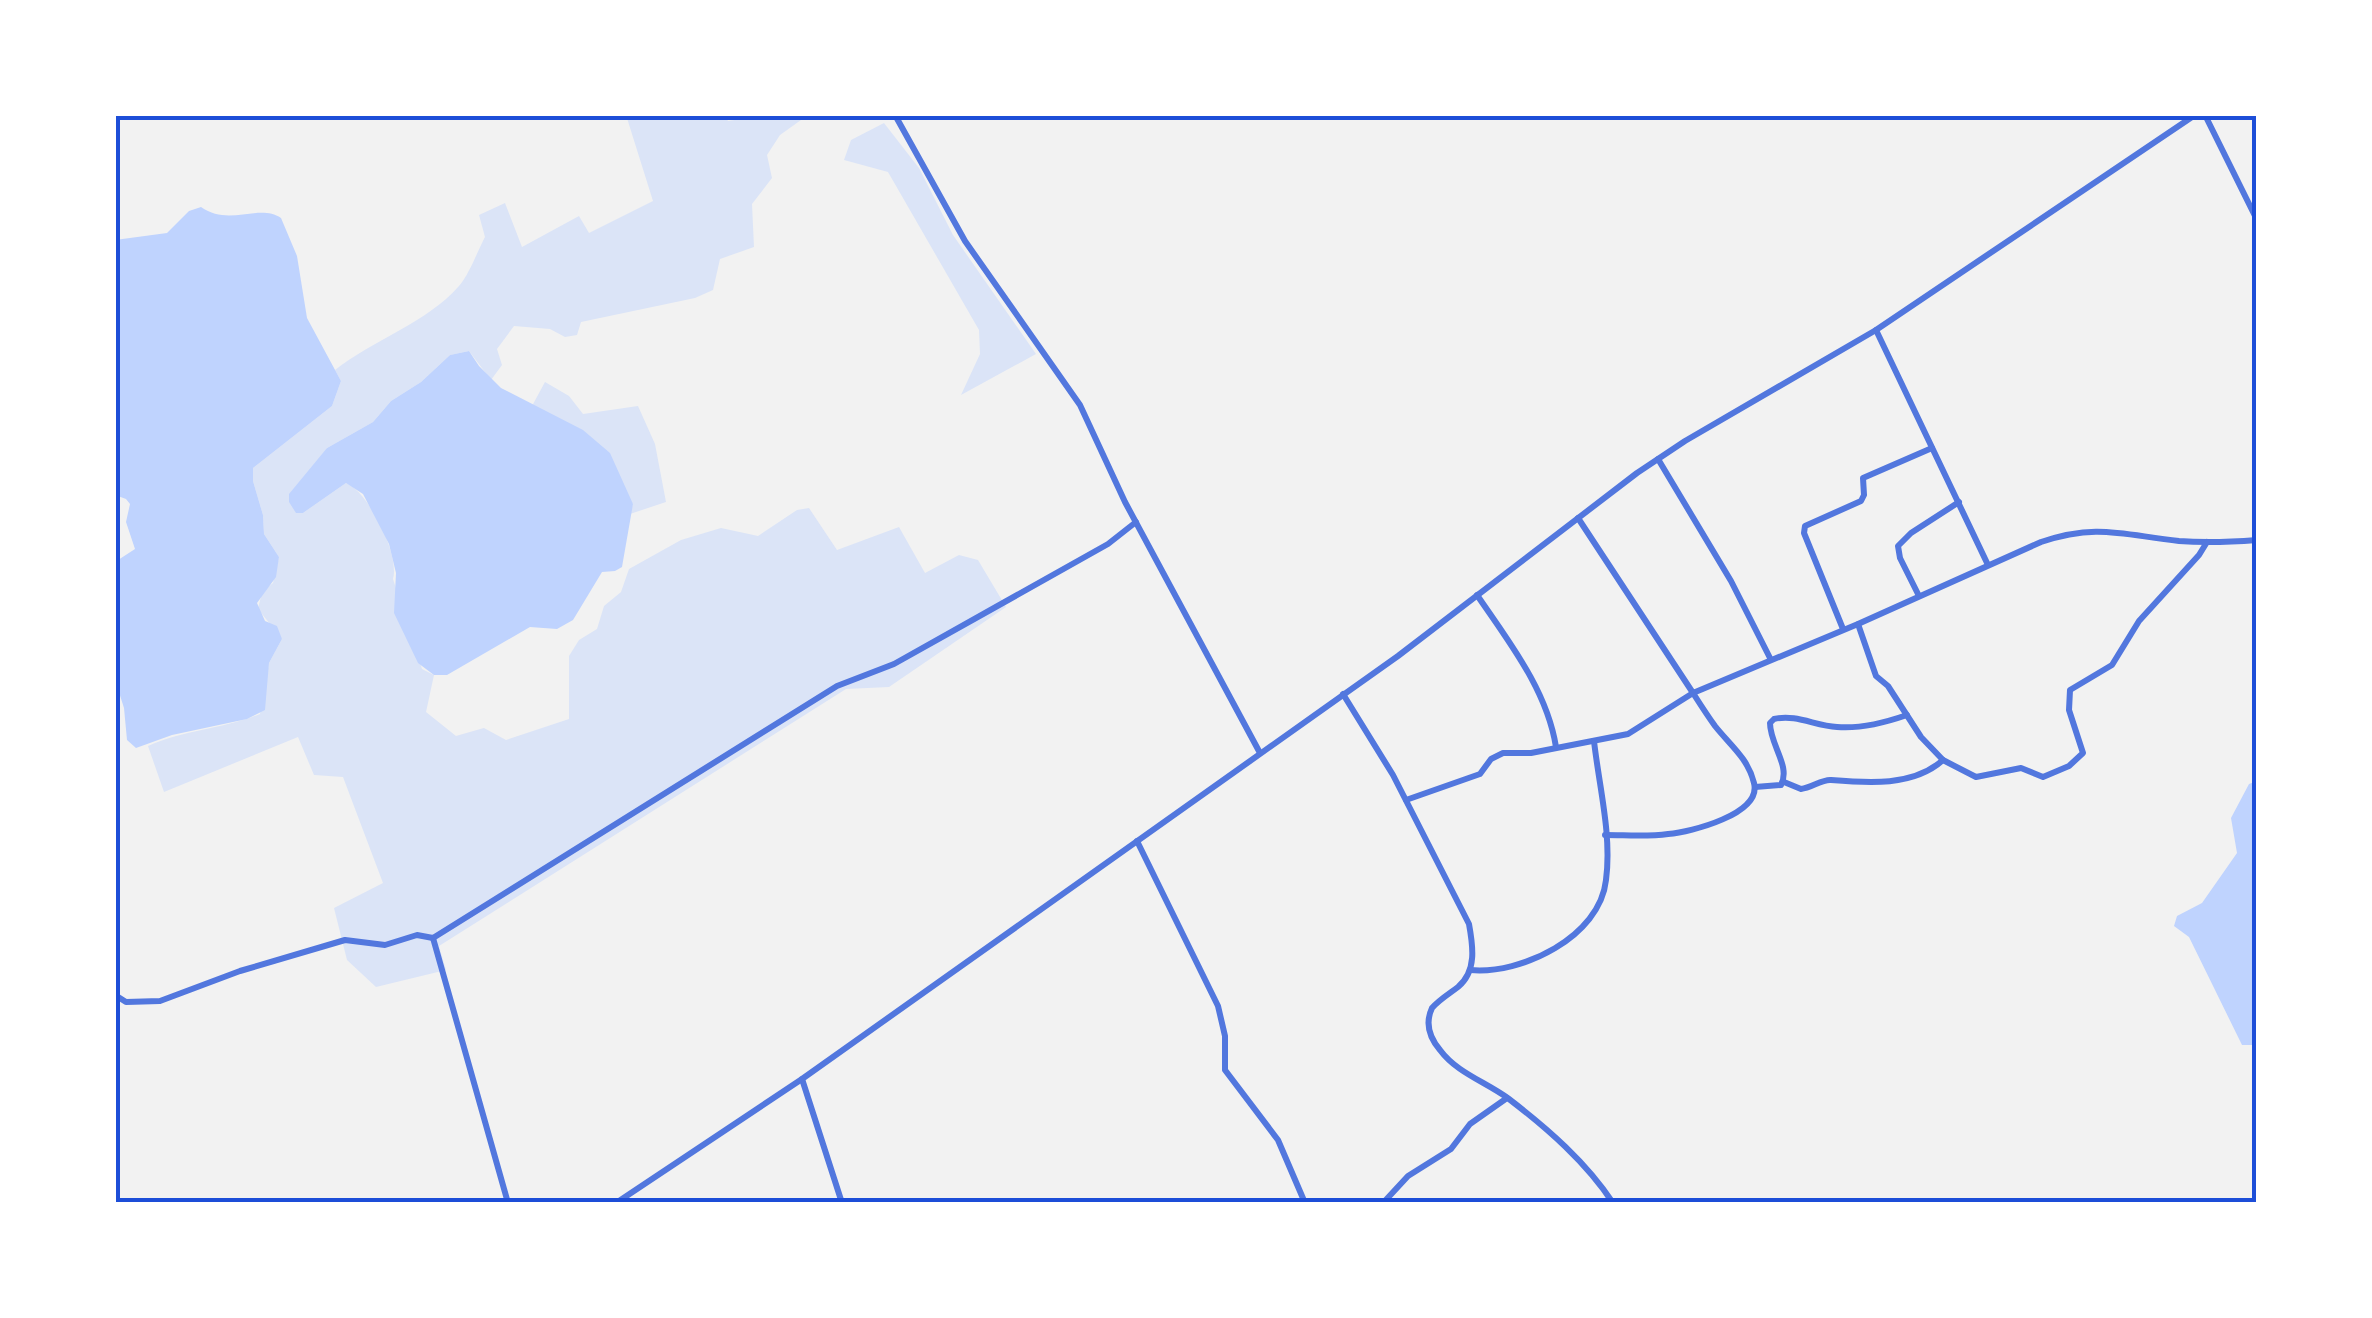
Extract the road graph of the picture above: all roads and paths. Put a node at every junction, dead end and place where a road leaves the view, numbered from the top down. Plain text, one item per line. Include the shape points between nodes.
1 (895, 115) edge
2 (2196, 115) edge
3 (2205, 115) edge
4 (2257, 220) edge
5 (1876, 330) junction
6 (1932, 448) junction
7 (1658, 459) junction
8 (1959, 502) junction
9 (1578, 518) junction
10 (1136, 522) junction
11 (2257, 540) edge
12 (2207, 542) junction
13 (1988, 564) junction
14 (1477, 595) junction
15 (1918, 595) junction
16 (1858, 624) junction
17 (1842, 629) junction
18 (1770, 658) junction
19 (1693, 693) junction
20 (1343, 694) junction
21 (1907, 716) junction
22 (1594, 742) junction
23 (1556, 748) junction
24 (1260, 753) junction
25 (1943, 760) junction
26 (1784, 782) junction
27 (1756, 787) junction
28 (1406, 800) junction
29 (1605, 835) junction
30 (1137, 841) junction
31 (434, 938) junction
32 (1470, 970) junction
33 (115, 995) edge
34 (802, 1078) junction
35 (1507, 1098) junction
36 (508, 1203) edge
37 (616, 1203) edge
38 (842, 1203) edge
39 (1305, 1203) edge
40 (1383, 1203) edge
41 (1613, 1203) edge

1 - 10 street via 965,241 1080,405
2 - 5 street
3 - 4 street
5 - 6 street
5 - 7 street
6 - 8 street
6 - 17 street via 1863,478 1861,501 1805,526
7 - 9 street
7 - 18 street
8 - 13 street
8 - 15 street via 1898,546
9 - 14 street
9 - 19 street
10 - 24 street
10 - 31 street via 894,664 837,686
11 - 12 street
12 - 13 street via 2082,531
12 - 25 street via 2139,621 2112,665 2070,690 2069,710 2084,750 2078,760 2040,777 2020,768 1976,776
13 - 15 street
14 - 20 street
14 - 23 street via 1540,695
15 - 16 street
16 - 17 street
16 - 21 street via 1876,676
17 - 18 street
18 - 19 street
19 - 22 street via 1639,729
19 - 27 street via 1735,745
20 - 24 street
20 - 28 street
21 - 25 street
21 - 26 street via 1842,727 1774,719 1770,729
22 - 23 street
22 - 29 street
23 - 28 street via 1503,753 1480,774
24 - 30 street
25 - 26 street via 1922,774 1878,783 1828,780 1800,789
26 - 27 street
27 - 29 street via 1748,805 1686,831
28 - 32 street via 1469,924
29 - 32 street via 1602,898 1568,939 1508,968
30 - 34 street
30 - 39 street via 1218,1006 1226,1070 1278,1140
31 - 33 street via 418,935 385,945 346,940 160,1001 126,1002
31 - 36 street
32 - 35 street via 1432,1008 1428,1029 1449,1061
34 - 37 street
34 - 38 street
35 - 40 street
35 - 41 street via 1578,1158

